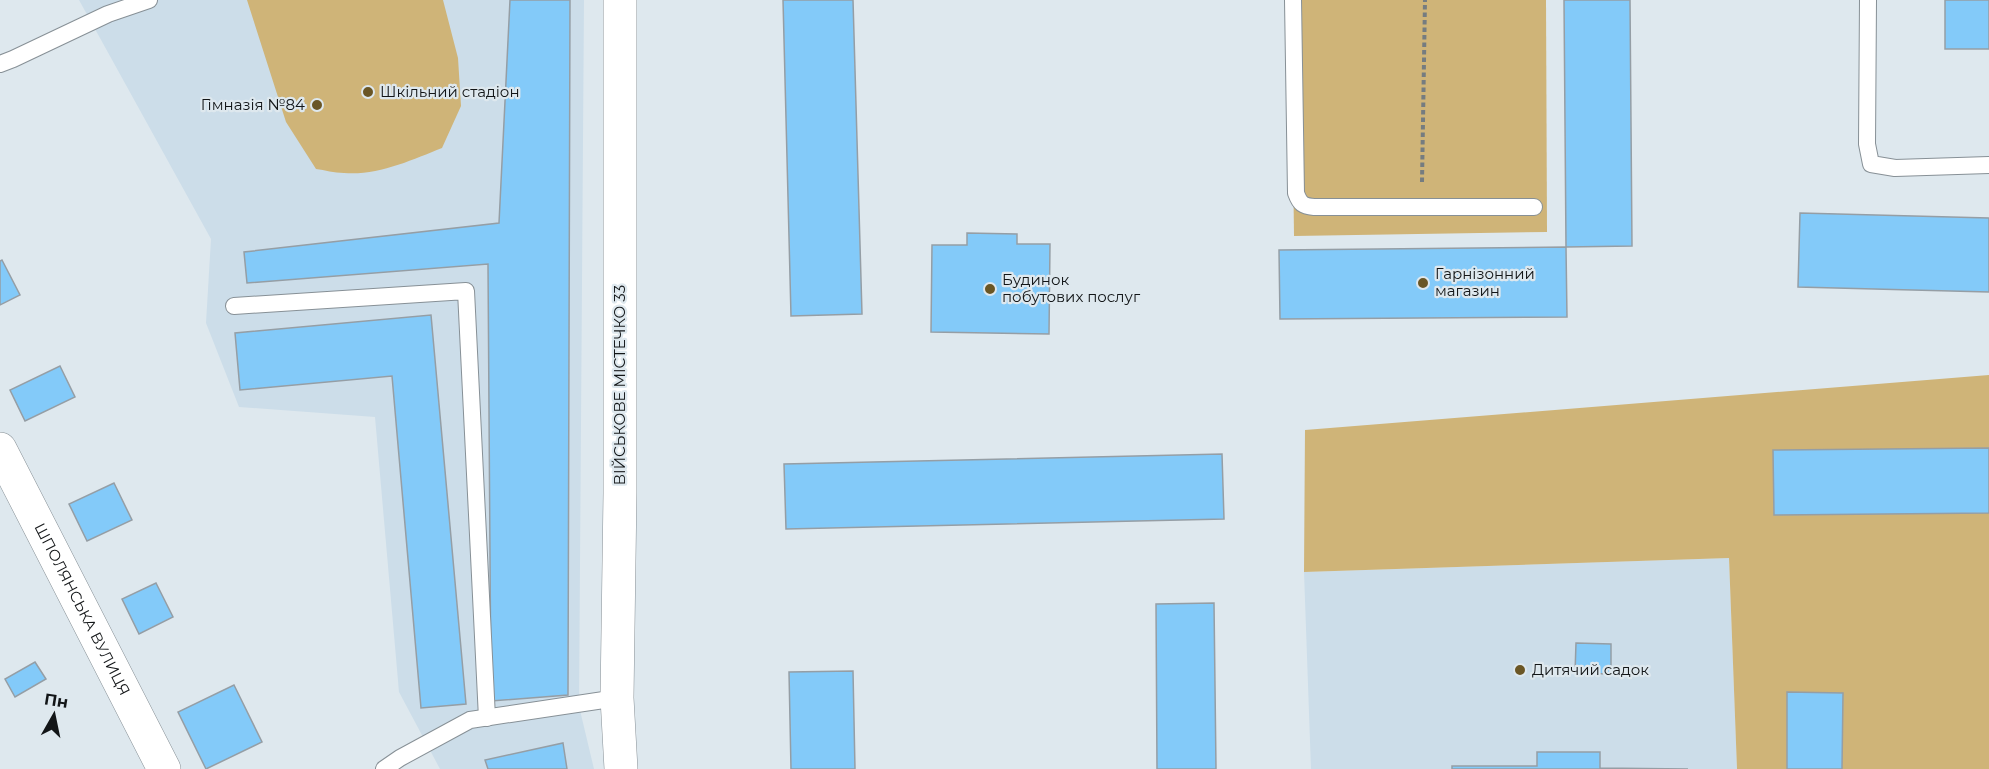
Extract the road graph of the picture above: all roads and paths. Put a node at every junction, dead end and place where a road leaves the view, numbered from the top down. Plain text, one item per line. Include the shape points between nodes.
1 (149, 0) edge
2 (620, 0) edge
3 (1293, 0) edge
4 (1425, 0) edge
5 (1868, 0) edge
6 (0, 64) edge
7 (1989, 165) edge
8 (1422, 206) junction
9 (1534, 207) dead end
10 (234, 306) dead end
11 (0, 449) edge
12 (617, 698) junction
13 (487, 718) junction
14 (164, 769) edge
15 (384, 769) edge
16 (621, 769) edge

1 - 6 lane via 108,14
2 - 12 street, ВІЙСЬКОВЕ МІСТЕЧКО 33
3 - 8 lane via 1299,202 1314,207
4 - 8 path
5 - 7 lane via 1866,144 1871,164 1895,168
8 - 9 lane
10 - 13 lane via 466,291
11 - 14 street, ШПОЛЯНСЬКА ВУЛИЦЯ
12 - 13 lane
12 - 16 street, ВІЙСЬКОВЕ МІСТЕЧКО 33
13 - 15 lane via 470,720

